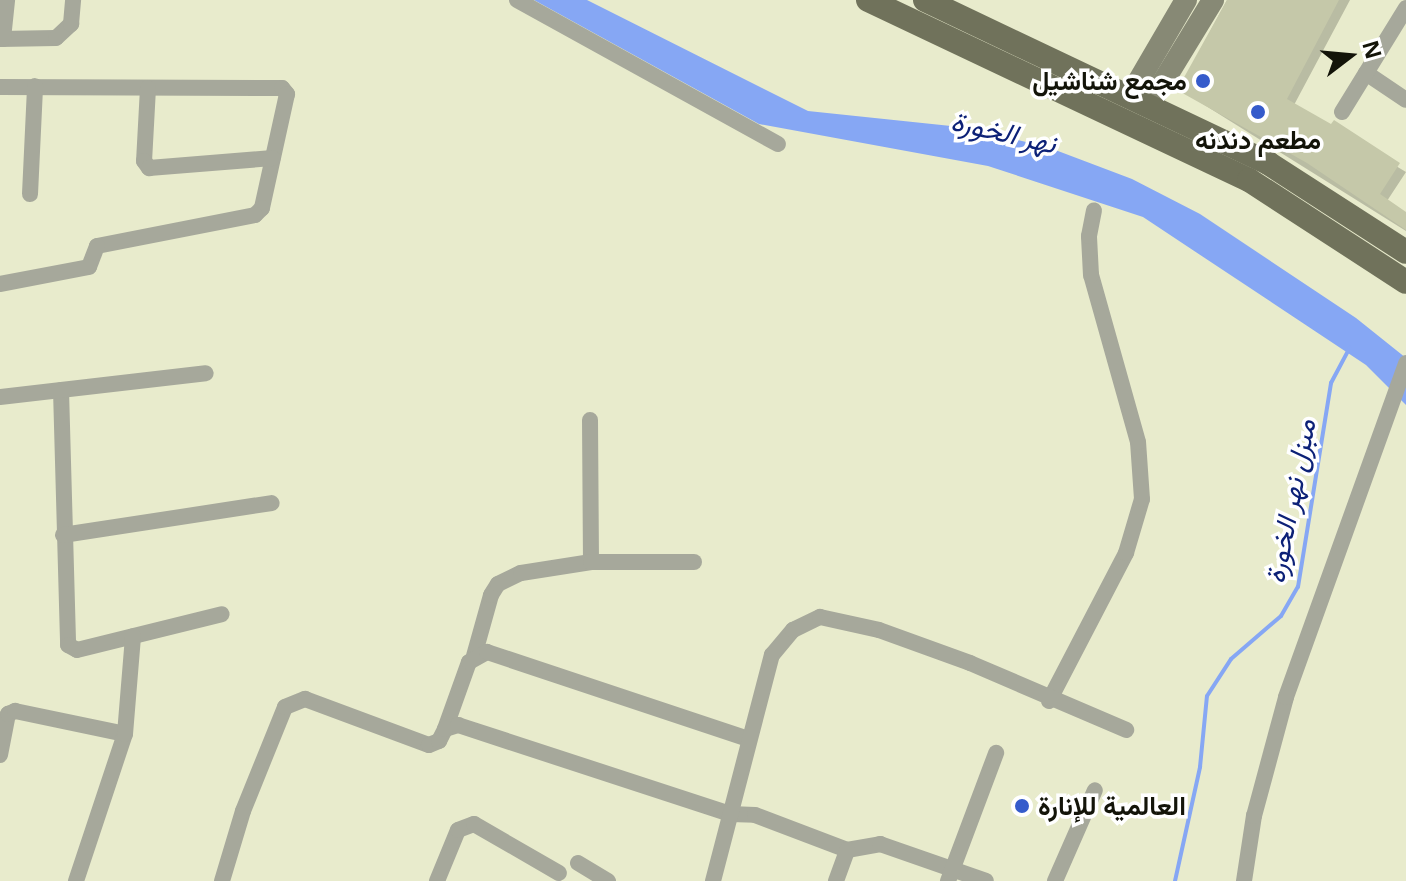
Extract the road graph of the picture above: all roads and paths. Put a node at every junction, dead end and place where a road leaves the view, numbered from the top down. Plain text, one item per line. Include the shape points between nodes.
1 (7, 0) edge
2 (73, 0) edge
3 (517, 0) edge
4 (868, 0) edge
5 (925, 0) edge
6 (1186, 0) edge
7 (1213, 0) edge
8 (1406, 8) edge
9 (1174, 23) junction
10 (1195, 34) junction
11 (2, 39) edge
12 (1366, 73) junction
13 (35, 86) junction
14 (0, 87) edge
15 (148, 88) junction
16 (1140, 99) junction
17 (1406, 100) edge
18 (1342, 112) dead end
19 (778, 144) dead end
20 (273, 158) junction
21 (30, 194) dead end
22 (1094, 210) dead end
23 (1406, 252) edge
24 (1406, 282) edge
25 (0, 284) edge
26 (1406, 363) edge
27 (206, 373) dead end
28 (61, 390) junction
29 (0, 397) edge
30 (590, 420) dead end
31 (272, 503) dead end
32 (63, 535) junction
33 (591, 562) junction
34 (694, 562) dead end
35 (222, 614) dead end
36 (133, 636) junction
37 (474, 656) junction
38 (1049, 701) junction
39 (445, 729) junction
40 (1126, 730) dead end
41 (125, 734) junction
42 (748, 739) junction
43 (996, 753) dead end
44 (0, 755) edge
45 (1095, 790) dead end
46 (730, 814) junction
47 (847, 850) junction
48 (578, 863) dead end
49 (559, 873) dead end
50 (949, 875) edge
51 (76, 881) edge
52 (222, 881) edge
53 (437, 881) edge
54 (608, 881) edge
55 (713, 881) edge
56 (836, 881) edge
57 (986, 881) edge
58 (1055, 881) edge
59 (1244, 881) edge

1 - 11 street
2 - 11 street via 71,24 56,38
3 - 19 street
4 - 24 main road via 1249,180
5 - 16 main road
6 - 9 street
7 - 10 street
8 - 12 street
9 - 10 street
9 - 16 street
10 - 16 street
12 - 17 street
12 - 18 street
13 - 14 street
13 - 15 street
13 - 21 street
15 - 20 street via 285,90
15 - 20 street via 144,161 149,168
16 - 23 main road via 1268,163
20 - 25 street via 262,208 255,215 97,246 89,267
22 - 38 street via 1091,275 1138,442 1142,499 1126,553
26 - 59 street via 1286,697 1254,816
27 - 28 street
28 - 29 street
28 - 32 street
30 - 33 street
31 - 32 street
32 - 36 street via 68,645 77,650
33 - 34 street
33 - 37 street via 521,573 498,584
35 - 36 street
36 - 41 street
37 - 39 street
37 - 42 street via 487,652
38 - 40 street
38 - 42 street via 957,658 879,630 820,617 778,644
39 - 46 street via 458,725
39 - 52 street via 439,741 429,745 305,699 293,701 285,707 243,811
41 - 44 street via 15,711 8,714
41 - 51 street
42 - 46 street
43 - 50 street
45 - 58 street
46 - 47 street via 755,815
46 - 55 street
47 - 50 street via 880,844
47 - 56 street
48 - 54 street
49 - 53 street via 474,824 458,830
50 - 57 street

